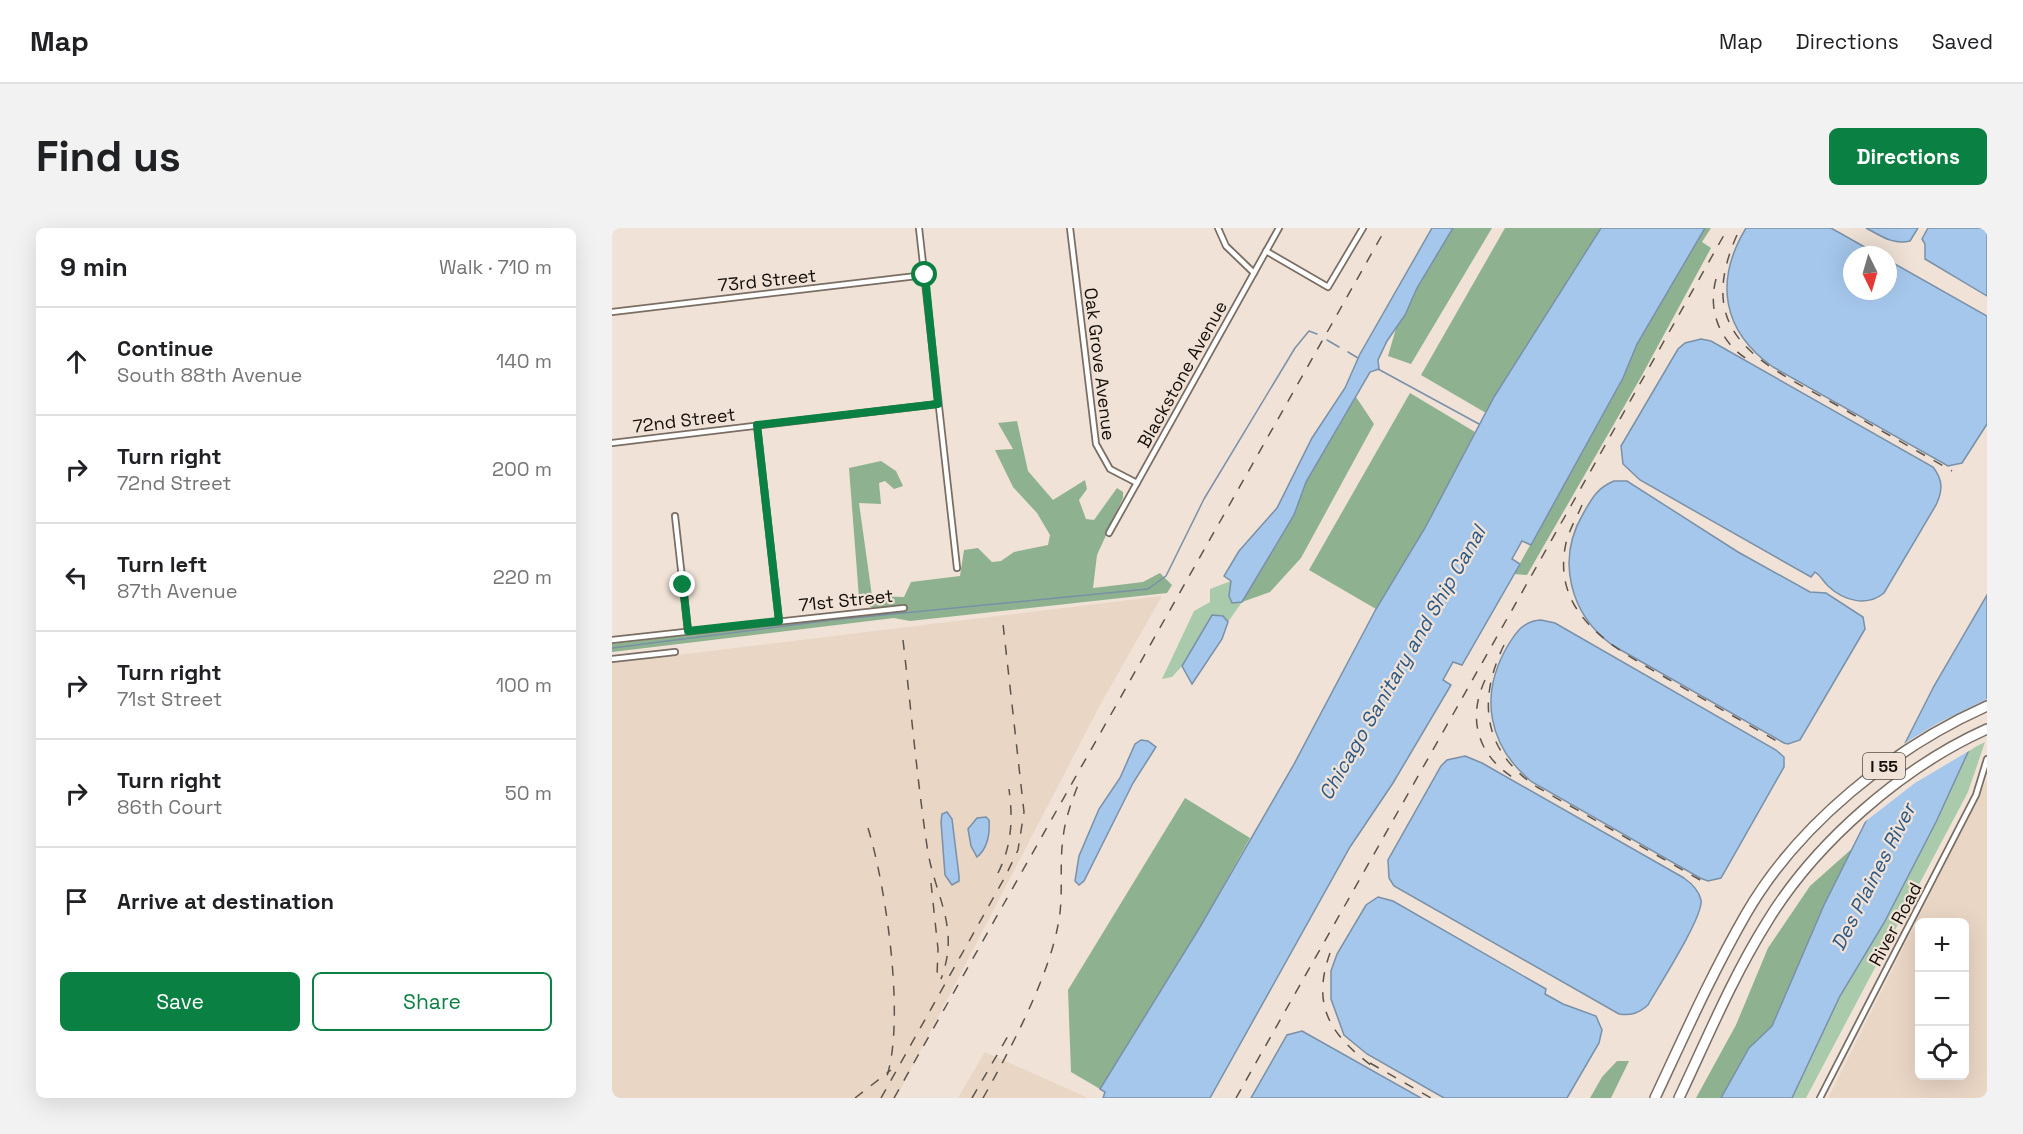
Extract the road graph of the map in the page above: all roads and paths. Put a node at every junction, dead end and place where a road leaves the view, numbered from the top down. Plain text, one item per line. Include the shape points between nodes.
1 (919, 228) edge
2 (1070, 228) edge
3 (1218, 228) edge
4 (1279, 228) edge
5 (1363, 228) edge
6 (1266, 251) junction
7 (1254, 273) junction
8 (925, 275) junction
9 (612, 312) edge
10 (938, 404) junction
11 (757, 425) junction
12 (612, 443) edge
13 (1137, 483) junction
14 (675, 516) dead end
15 (1109, 533) dead end
16 (957, 568) dead end
17 (904, 608) dead end
18 (779, 621) junction
19 (688, 631) junction
20 (612, 640) edge
21 (675, 652) dead end
22 (612, 659) edge
23 (1987, 706) edge
24 (1987, 729) edge
25 (1987, 759) edge
26 (1822, 1097) edge
27 (1655, 1098) edge
28 (1679, 1098) edge

1 - 8 street
2 - 13 street, Oak Grove Avenue via 1096,444 1110,469
3 - 7 street via 1227,246
4 - 6 street, Blackstone Avenue
5 - 6 street via 1328,286
6 - 7 street, Blackstone Avenue
7 - 13 street, Blackstone Avenue
8 - 9 street, 73rd Street
8 - 10 street
10 - 11 street, 72nd Street
10 - 16 street
11 - 12 street, 72nd Street
11 - 18 street
13 - 15 street, Blackstone Avenue
14 - 19 street
17 - 18 street, 71st Street
18 - 19 street, 71st Street
19 - 20 street, 71st Street
21 - 22 street
23 - 27 highway, I 55 via 1954,721 1875,772 1796,846 1747,912
24 - 28 highway, I 55 via 1883,793 1812,863 1768,920 1740,968
25 - 26 street, River Road via 1976,795

